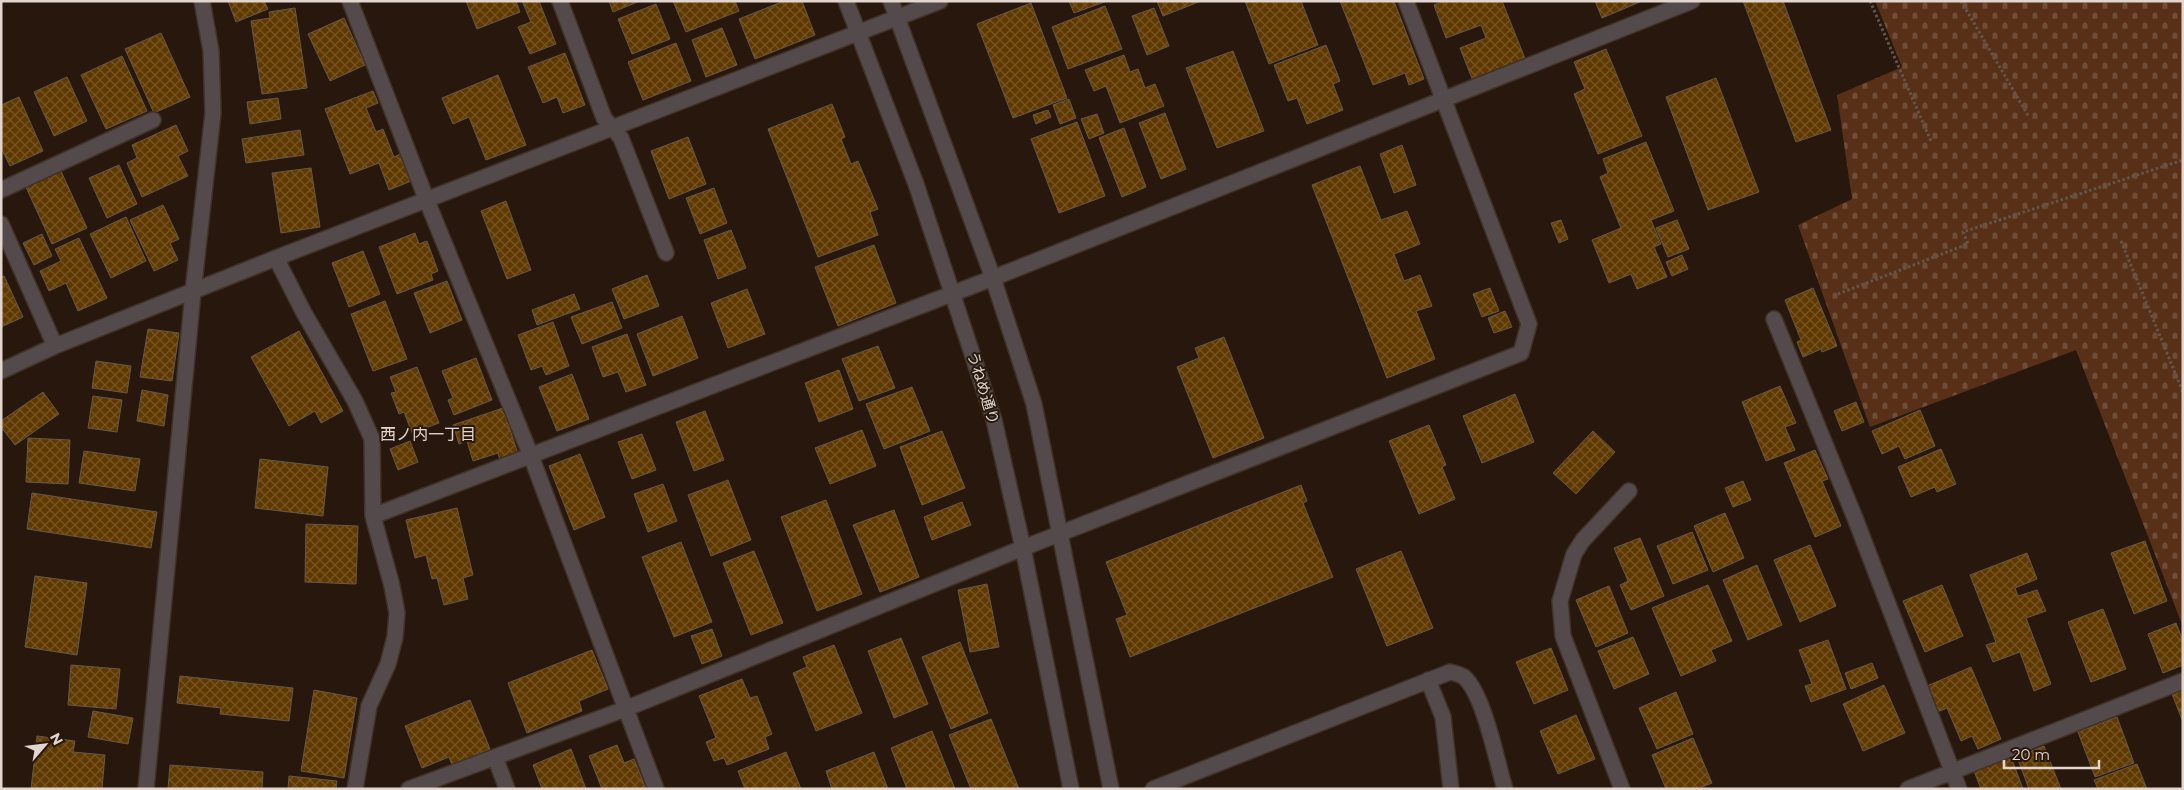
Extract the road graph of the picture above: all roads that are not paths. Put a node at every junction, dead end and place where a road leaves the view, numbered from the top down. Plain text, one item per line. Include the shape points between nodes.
1 (202, 1) edge
2 (350, 1) edge
3 (560, 1) edge
4 (846, 1) edge
5 (891, 1) edge
6 (940, 1) edge
7 (1406, 1) edge
8 (1683, 3) edge
9 (898, 17) junction
10 (858, 32) junction
11 (1443, 100) junction
12 (153, 120) dead end
13 (613, 128) junction
14 (1, 190) edge
15 (427, 201) junction
16 (1, 224) edge
17 (666, 253) dead end
18 (276, 258) junction
19 (993, 278) junction
20 (193, 292) junction
21 (954, 293) junction
22 (1774, 319) dead end
23 (55, 346) junction
24 (1, 371) edge
25 (531, 456) junction
26 (1629, 491) dead end
27 (373, 516) junction
28 (1060, 533) junction
29 (1022, 548) junction
30 (1428, 680) junction
31 (2183, 681) edge
32 (625, 709) junction
33 (495, 757) junction
34 (1952, 772) junction
35 (146, 789) edge
36 (355, 789) edge
37 (409, 789) edge
38 (507, 789) edge
39 (656, 789) edge
40 (1070, 789) edge
41 (1111, 789) edge
42 (1154, 789) edge
43 (1451, 789) edge
44 (1505, 789) edge
45 (1622, 789) edge
46 (1908, 789) edge
47 (1959, 789) edge

1 - 20 street via 211,51 213,113
2 - 15 street
3 - 13 street via 604,118
4 - 10 street, うねめ通り
5 - 9 street
6 - 9 street
7 - 11 street
8 - 11 street
9 - 10 street
9 - 19 street
10 - 13 street
10 - 21 street, うねめ通り
11 - 19 street
11 - 28 street via 1529,324 1521,353
12 - 14 street
13 - 15 street
13 - 17 street via 621,138
15 - 18 street
15 - 25 street
16 - 23 street
18 - 20 street
18 - 27 street via 370,432 374,450
19 - 21 street
19 - 28 street via 1034,404
20 - 23 street
20 - 35 street
21 - 25 street
21 - 29 street, うねめ通り via 994,420
22 - 34 street via 1841,482
23 - 24 street
25 - 27 street
25 - 32 street
26 - 45 street via 1582,540 1574,554 1560,601 1563,636
27 - 36 street via 392,586 395,637 388,664 369,706
28 - 29 street
28 - 41 street
29 - 32 street
29 - 40 street, うねめ通り
30 - 42 street
30 - 43 street via 1443,716
30 - 44 street via 1450,672 1463,676 1472,686
31 - 34 street
32 - 33 street
32 - 39 street
33 - 37 street
33 - 38 street
34 - 46 street
34 - 47 street

